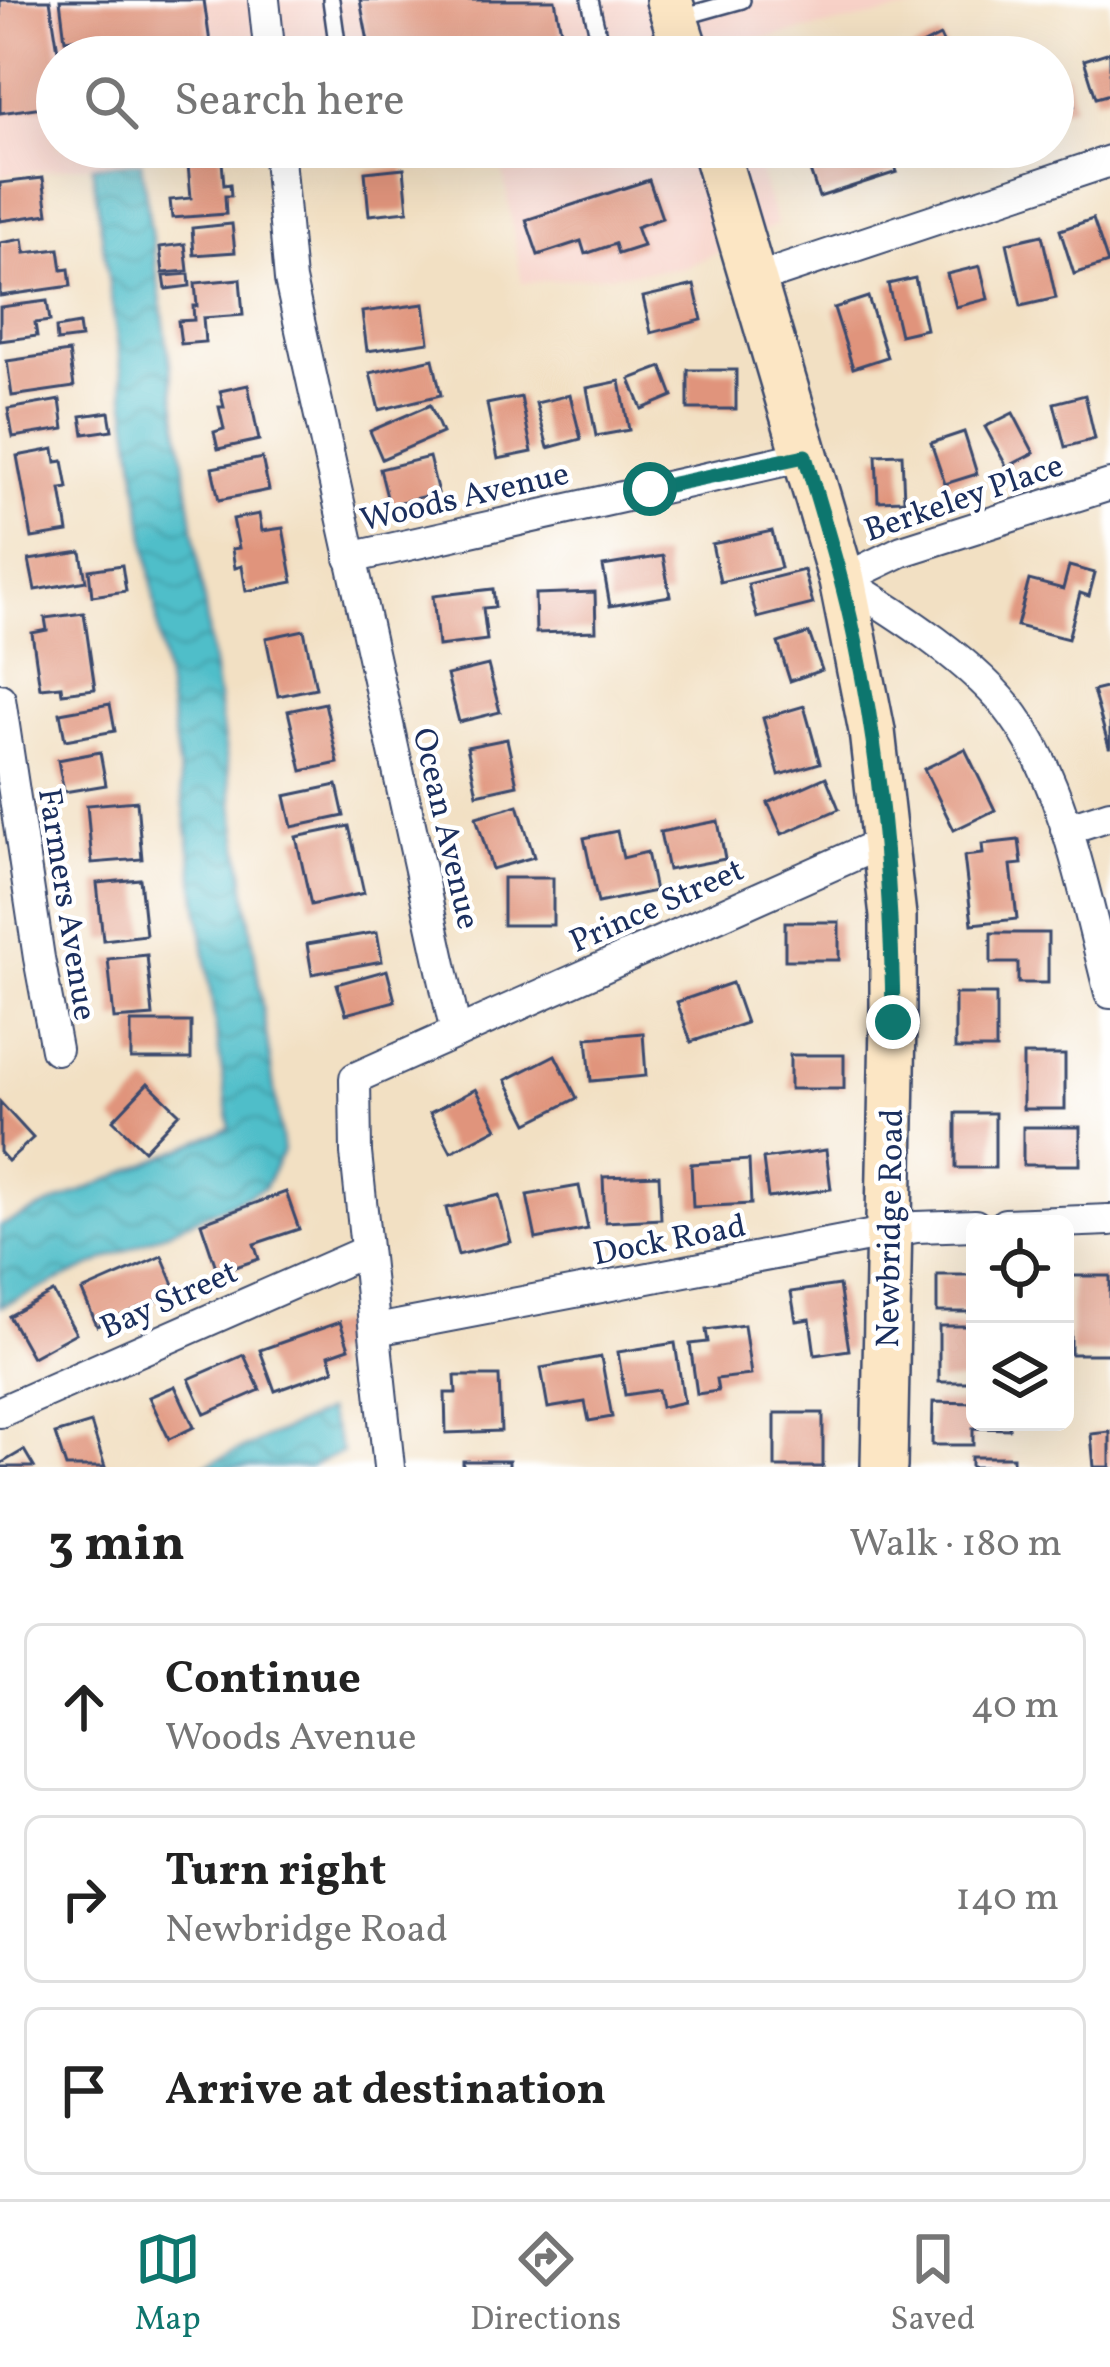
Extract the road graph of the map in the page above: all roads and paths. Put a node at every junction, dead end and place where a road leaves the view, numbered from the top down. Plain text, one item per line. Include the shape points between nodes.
1 (264, 0) edge
2 (331, 0) edge
3 (590, 0) edge
4 (742, 0) edge
5 (268, 36) edge
6 (336, 36) edge
7 (598, 36) edge
8 (680, 36) edge
9 (1110, 160) edge
10 (280, 168) edge
11 (720, 168) edge
12 (753, 280) junction
13 (805, 456) junction
14 (1110, 484) edge
15 (350, 558) junction
16 (842, 580) junction
17 (0, 699) edge
18 (1110, 815) edge
19 (1066, 829) junction
20 (886, 841) junction
21 (1110, 993) edge
22 (456, 1033) junction
23 (56, 1048) dead end
24 (1110, 1220) edge
25 (1074, 1221) edge
26 (966, 1225) edge
27 (887, 1233) junction
28 (367, 1251) junction
29 (376, 1330) junction
30 (0, 1412) edge
31 (388, 1467) edge
32 (884, 1467) edge

1 - 5 street
2 - 6 lane
3 - 7 lane
4 - 8 lane
9 - 12 street
10 - 15 street, Ocean Avenue via 290,280
11 - 12 street, Newbridge Road
12 - 13 street, Newbridge Road
13 - 15 street, Woods Avenue
13 - 16 street, Newbridge Road
14 - 16 street, Berkeley Place via 902,551
15 - 22 street, Ocean Avenue
16 - 19 street via 938,644 1014,715
16 - 20 street, Newbridge Road
17 - 23 street, Farmers Avenue
18 - 19 street
19 - 21 street
20 - 22 street, Prince Street
20 - 27 street, Newbridge Road via 893,1022
22 - 28 street via 355,1078
24 - 25 street
26 - 27 street, Dock Road
27 - 29 street, Dock Road
27 - 32 street, Newbridge Road
28 - 29 street
28 - 30 street, Bay Street
29 - 31 street

